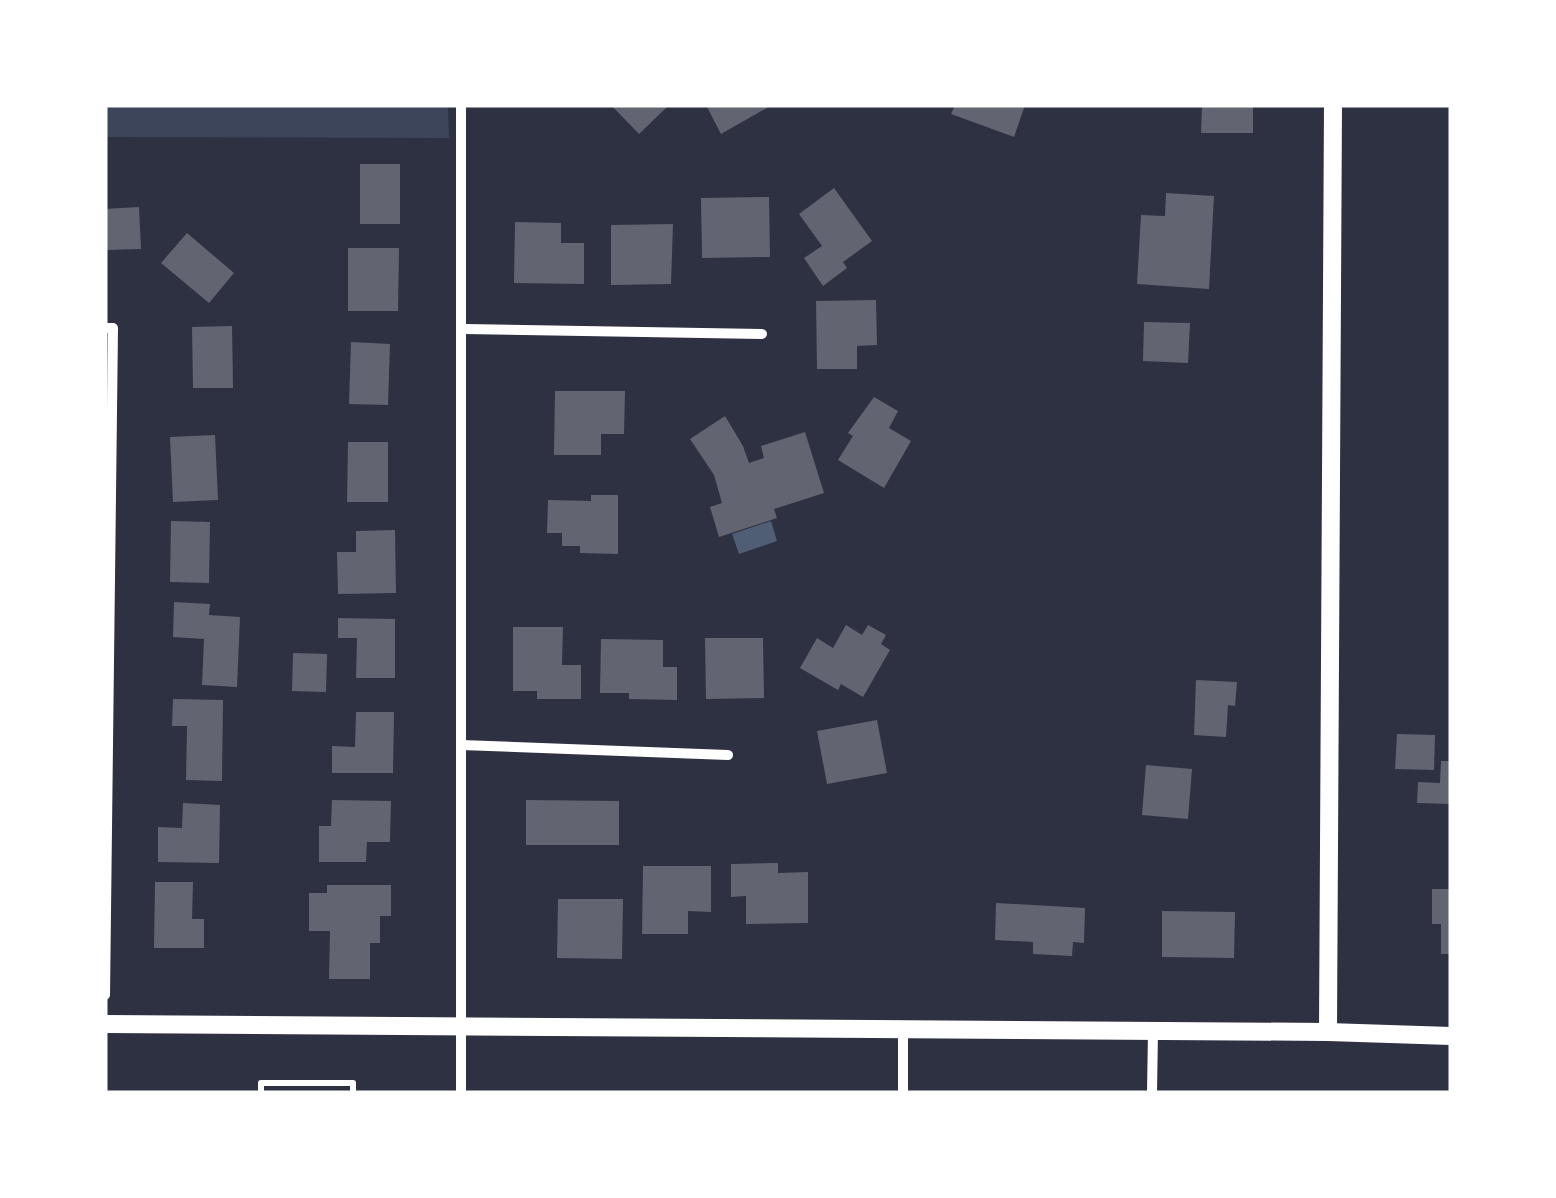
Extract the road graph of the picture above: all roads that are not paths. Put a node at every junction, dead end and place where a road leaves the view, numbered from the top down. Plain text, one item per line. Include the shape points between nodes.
1 (462, 105) edge
2 (1333, 105) edge
3 (109, 328) edge
4 (464, 329) junction
5 (762, 334) dead end
6 (461, 745) junction
7 (728, 754) dead end
8 (106, 789) edge
9 (105, 995) edge
10 (105, 1024) edge
11 (460, 1025) junction
12 (903, 1028) junction
13 (1153, 1030) junction
14 (1328, 1032) junction
15 (1451, 1036) edge
16 (261, 1093) edge
17 (353, 1093) edge
18 (461, 1093) edge
19 (902, 1093) edge
20 (1152, 1093) edge

1 - 4 street
2 - 14 street
3 - 8 street
4 - 5 street
4 - 6 street
6 - 7 street
6 - 11 street
8 - 9 street
10 - 11 street
11 - 12 street
11 - 18 street
12 - 13 street
12 - 19 street
13 - 14 street
13 - 20 street
14 - 15 street
16 - 17 lane via 261,1082 353,1083

